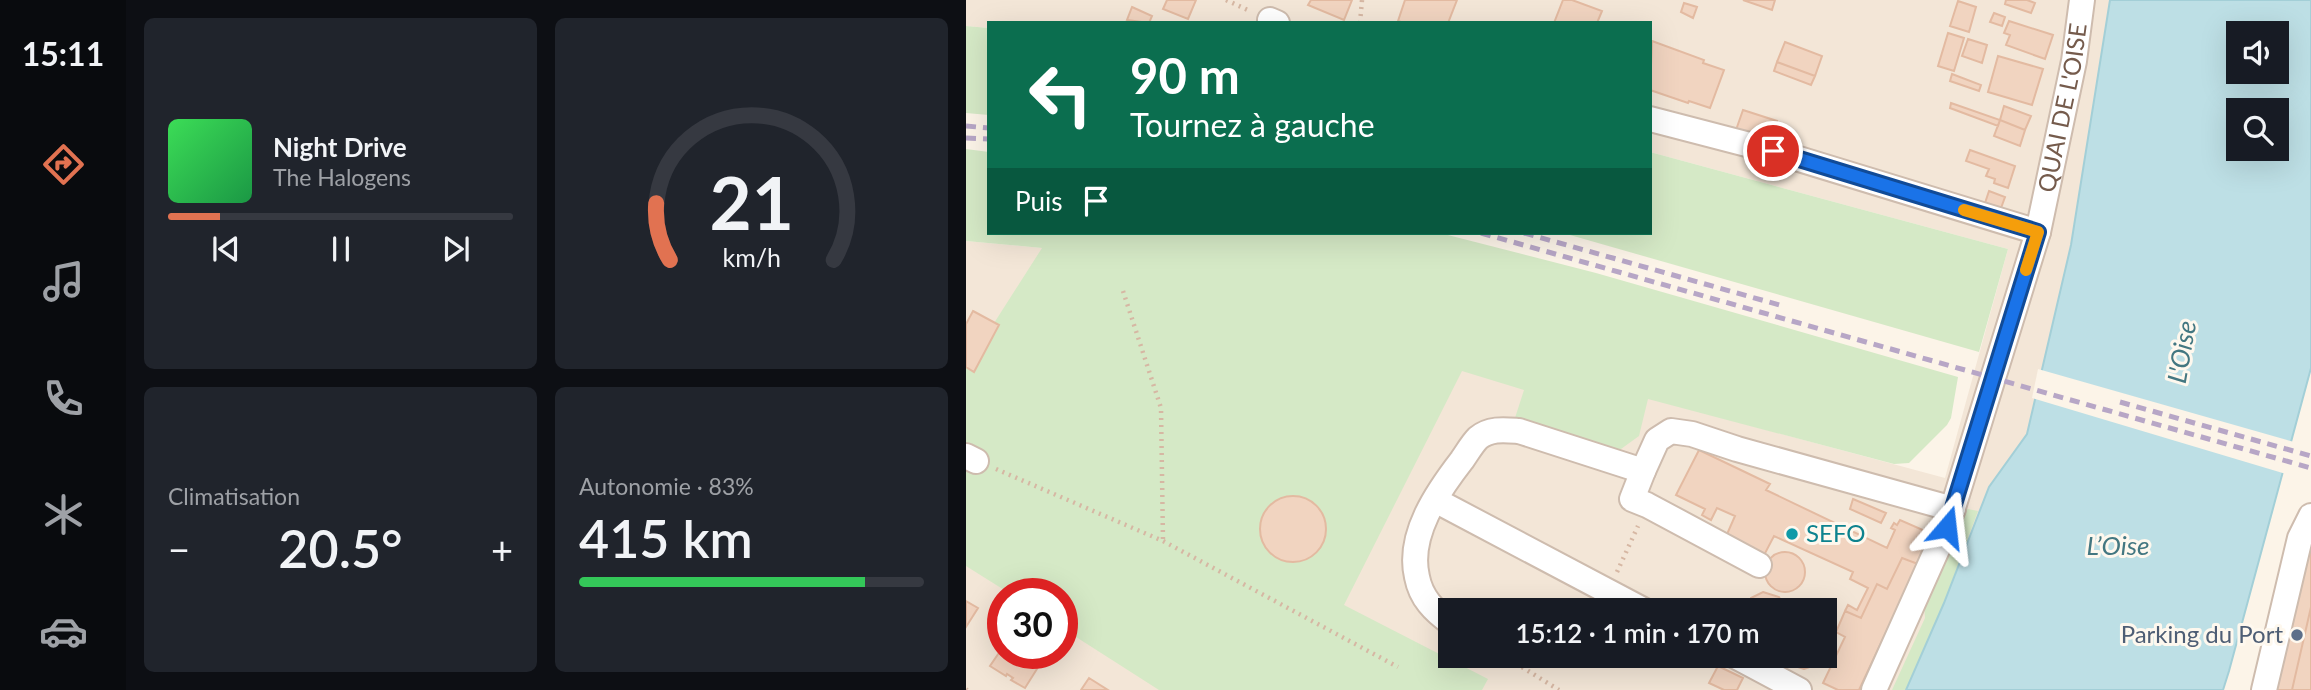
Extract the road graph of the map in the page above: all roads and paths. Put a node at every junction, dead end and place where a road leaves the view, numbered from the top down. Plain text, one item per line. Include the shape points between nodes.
1 (1362, 0) edge
2 (2082, 0) edge
3 (1360, 21) edge
4 (1652, 120) edge
5 (2038, 232) junction
6 (1123, 291) dead end
7 (971, 458) edge
8 (1643, 471) junction
9 (1435, 500) junction
10 (1647, 505) junction
11 (1953, 509) junction
12 (2311, 516) edge
13 (1163, 541) junction
14 (1759, 565) dead end
15 (1608, 592) junction
16 (1620, 598) edge
17 (1438, 614) edge
18 (1398, 667) dead end
19 (1523, 668) edge
20 (1757, 668) edge
21 (1559, 690) edge
22 (1798, 690) edge
23 (1874, 690) edge
24 (2264, 690) edge

1 - 3 path
2 - 5 street, QUAI DE L'OISE via 2074,61
4 - 5 street via 1773,151
5 - 11 street, QUAI DE L'OISE
6 - 13 path via 1161,408
7 - 13 path
8 - 9 street via 1519,431 1499,429 1479,438
8 - 10 street via 1632,499
8 - 11 street via 1657,440 1671,430
9 - 15 street
9 - 17 street via 1425,517 1416,552 1416,576
10 - 14 street
10 - 15 path
11 - 23 street, QUAI DE L'OISE
12 - 24 street via 2300,538
13 - 18 path
15 - 16 street
19 - 21 path
20 - 22 street

